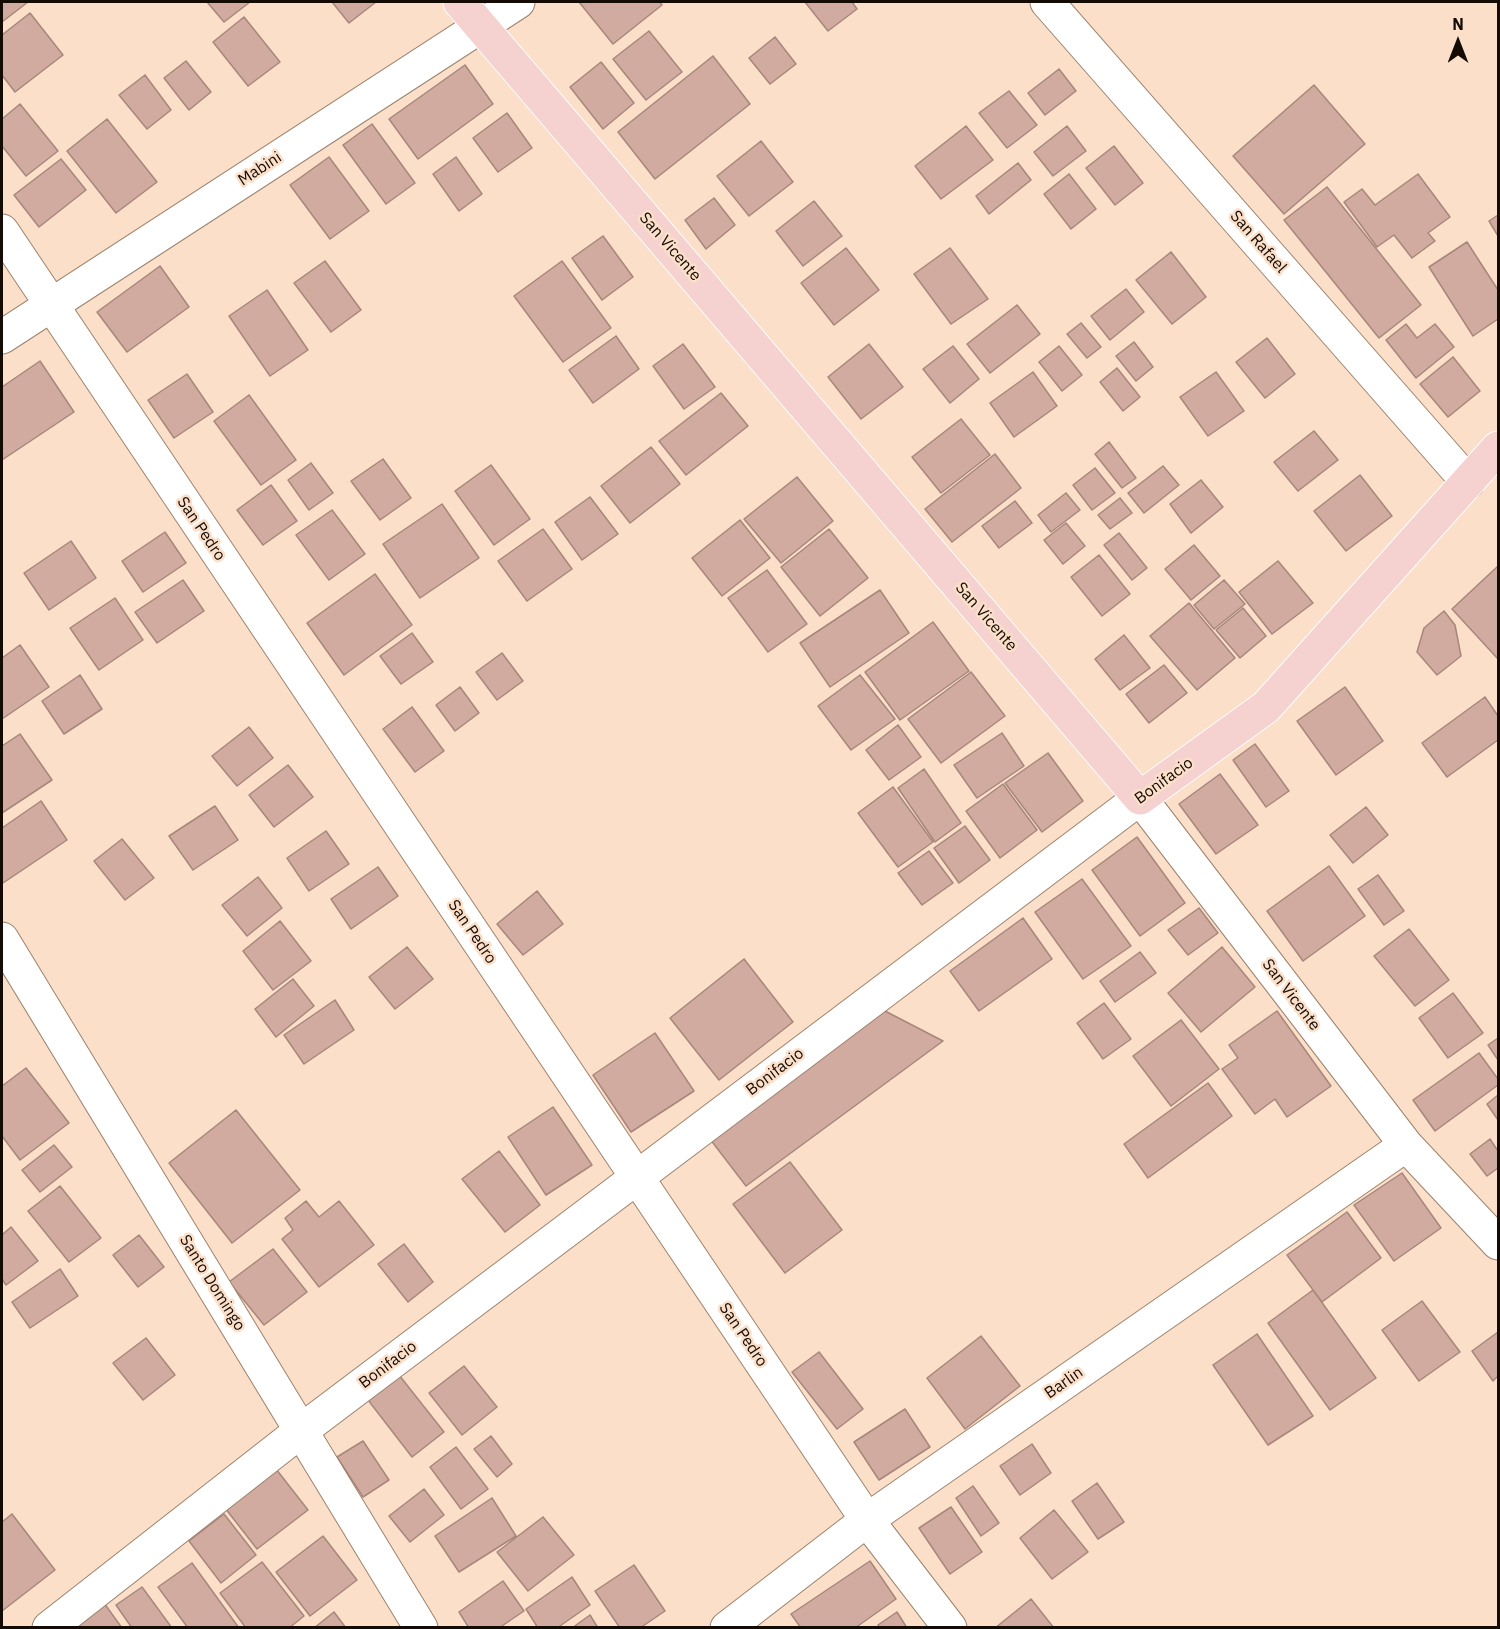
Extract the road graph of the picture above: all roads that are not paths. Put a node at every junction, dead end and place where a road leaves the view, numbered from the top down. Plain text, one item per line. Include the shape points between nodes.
1 (460, 2) edge
2 (518, 2) edge
3 (1047, 2) edge
4 (482, 27) junction
5 (2, 231) edge
6 (50, 305) junction
7 (2, 337) edge
8 (1498, 448) edge
9 (1468, 482) junction
10 (1140, 798) junction
11 (2, 939) edge
12 (1406, 1145) junction
13 (637, 1176) junction
14 (1498, 1243) edge
15 (302, 1430) junction
16 (867, 1520) junction
17 (49, 1628) edge
18 (421, 1628) edge
19 (727, 1628) edge
20 (951, 1628) edge

1 - 4 main road, San Vicente
2 - 4 street, Mabini
3 - 9 street, San Rafael
4 - 6 street, Mabini
4 - 10 main road, San Vicente
5 - 6 street, San Pedro
6 - 7 street, Mabini
6 - 13 street, San Pedro
8 - 9 main road, Bonifacio
9 - 10 main road, Bonifacio via 1266,707
10 - 12 street, San Vicente
10 - 13 street, Bonifacio
11 - 15 street, Santo Domingo
12 - 14 street, San Vicente
12 - 16 street, Barlin
13 - 15 street, Bonifacio
13 - 16 street, San Pedro
15 - 17 street, Bonifacio
15 - 18 street, Santo Domingo
16 - 19 street, Barlin
16 - 20 street, San Pedro

